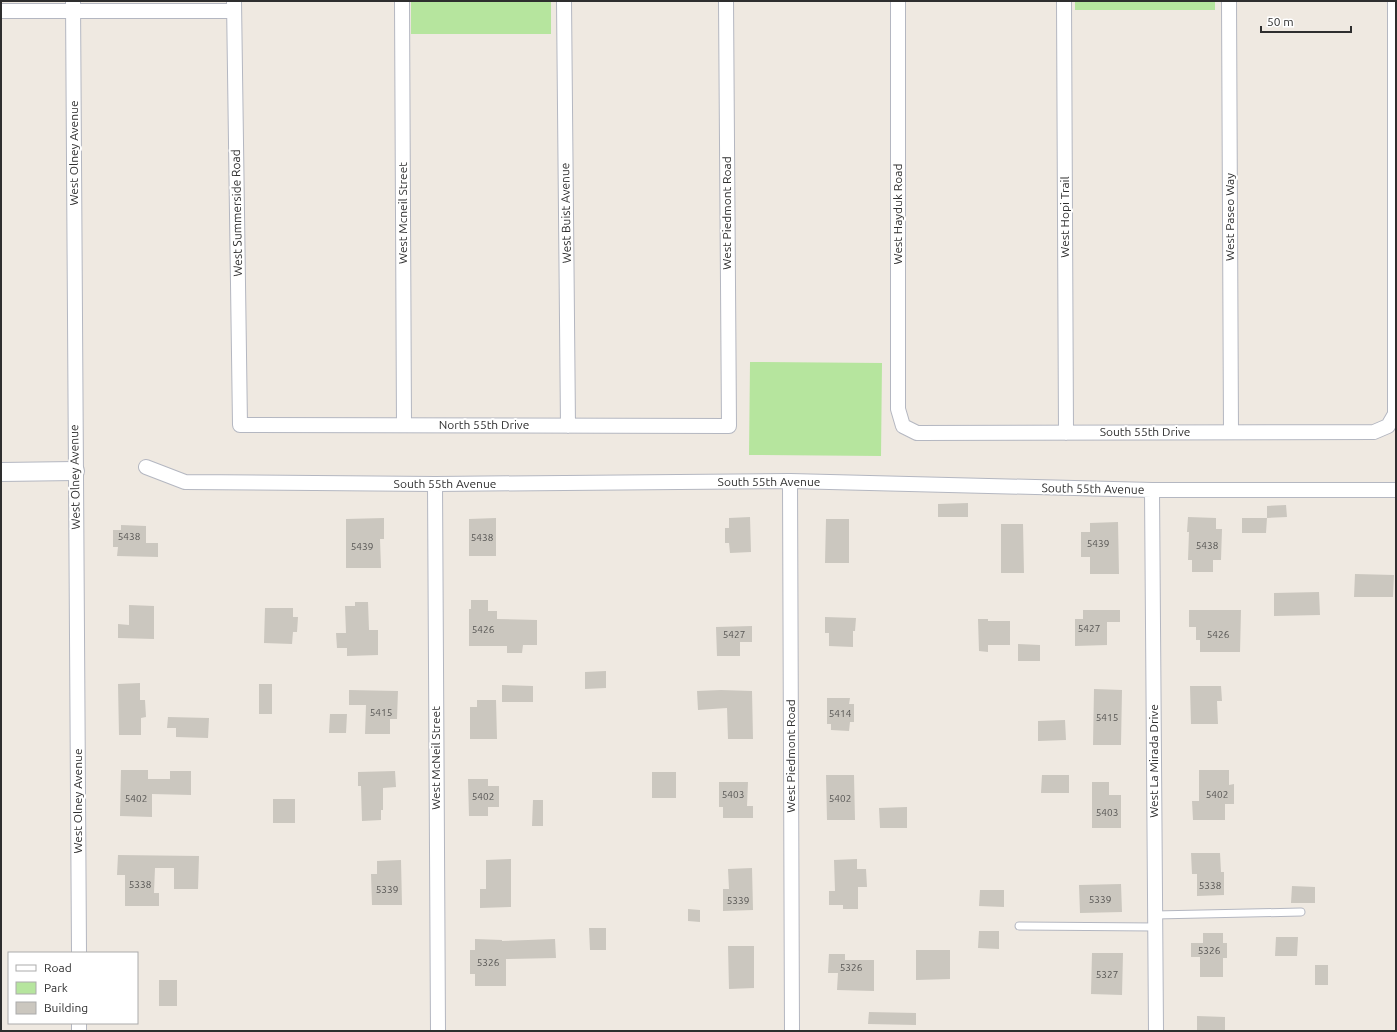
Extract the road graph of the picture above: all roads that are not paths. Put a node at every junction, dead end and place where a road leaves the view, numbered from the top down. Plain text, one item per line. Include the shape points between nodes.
1 (402, 1) edge
2 (564, 1) edge
3 (726, 1) edge
4 (898, 1) edge
5 (1064, 1) edge
6 (1229, 1) edge
7 (1394, 1) edge
8 (73, 6) edge
9 (234, 6) edge
10 (1, 11) edge
11 (240, 425) joint
12 (404, 425) junction
13 (568, 426) junction
14 (729, 426) joint
15 (903, 426) joint
16 (1231, 432) junction
17 (1066, 433) junction
18 (146, 467) dead end
19 (75, 471) junction
20 (1, 472) edge
21 (790, 481) junction
22 (435, 484) junction
23 (1152, 490) junction
24 (1396, 490) edge
25 (1301, 912) dead end
26 (1155, 921) junction
27 (1019, 926) dead end
28 (79, 952) edge
29 (438, 1031) edge
30 (792, 1031) edge
31 (1156, 1031) edge

1 - 12 street, West Mcneil Street
2 - 13 street, West Buist Avenue
3 - 14 street, West Piedmont Road
4 - 15 street, West Hayduk Road via 898,409
5 - 17 street, West Hopi Trail
6 - 16 street, West Paseo Way
7 - 16 street, South 55th Drive via 1395,414 1388,426 1374,432
8 - 9 street
8 - 10 street
8 - 19 street, West Olney Avenue
9 - 11 street, West Summerside Road
11 - 12 street, North 55th Drive
12 - 13 street, North 55th Drive
13 - 14 street, North 55th Drive
15 - 17 street, South 55th Drive via 917,433
16 - 17 street, South 55th Drive
18 - 22 street, South 55th Avenue via 185,482
19 - 20 street
19 - 28 street, West Olney Avenue
21 - 22 street, South 55th Avenue
21 - 23 street, South 55th Avenue
21 - 30 street, West Piedmont Road
22 - 29 street, West McNeil Street
23 - 24 street, South 55th Avenue
23 - 26 street, West La Mirada Drive
25 - 26 lane
26 - 27 lane
26 - 31 street, West La Mirada Drive

